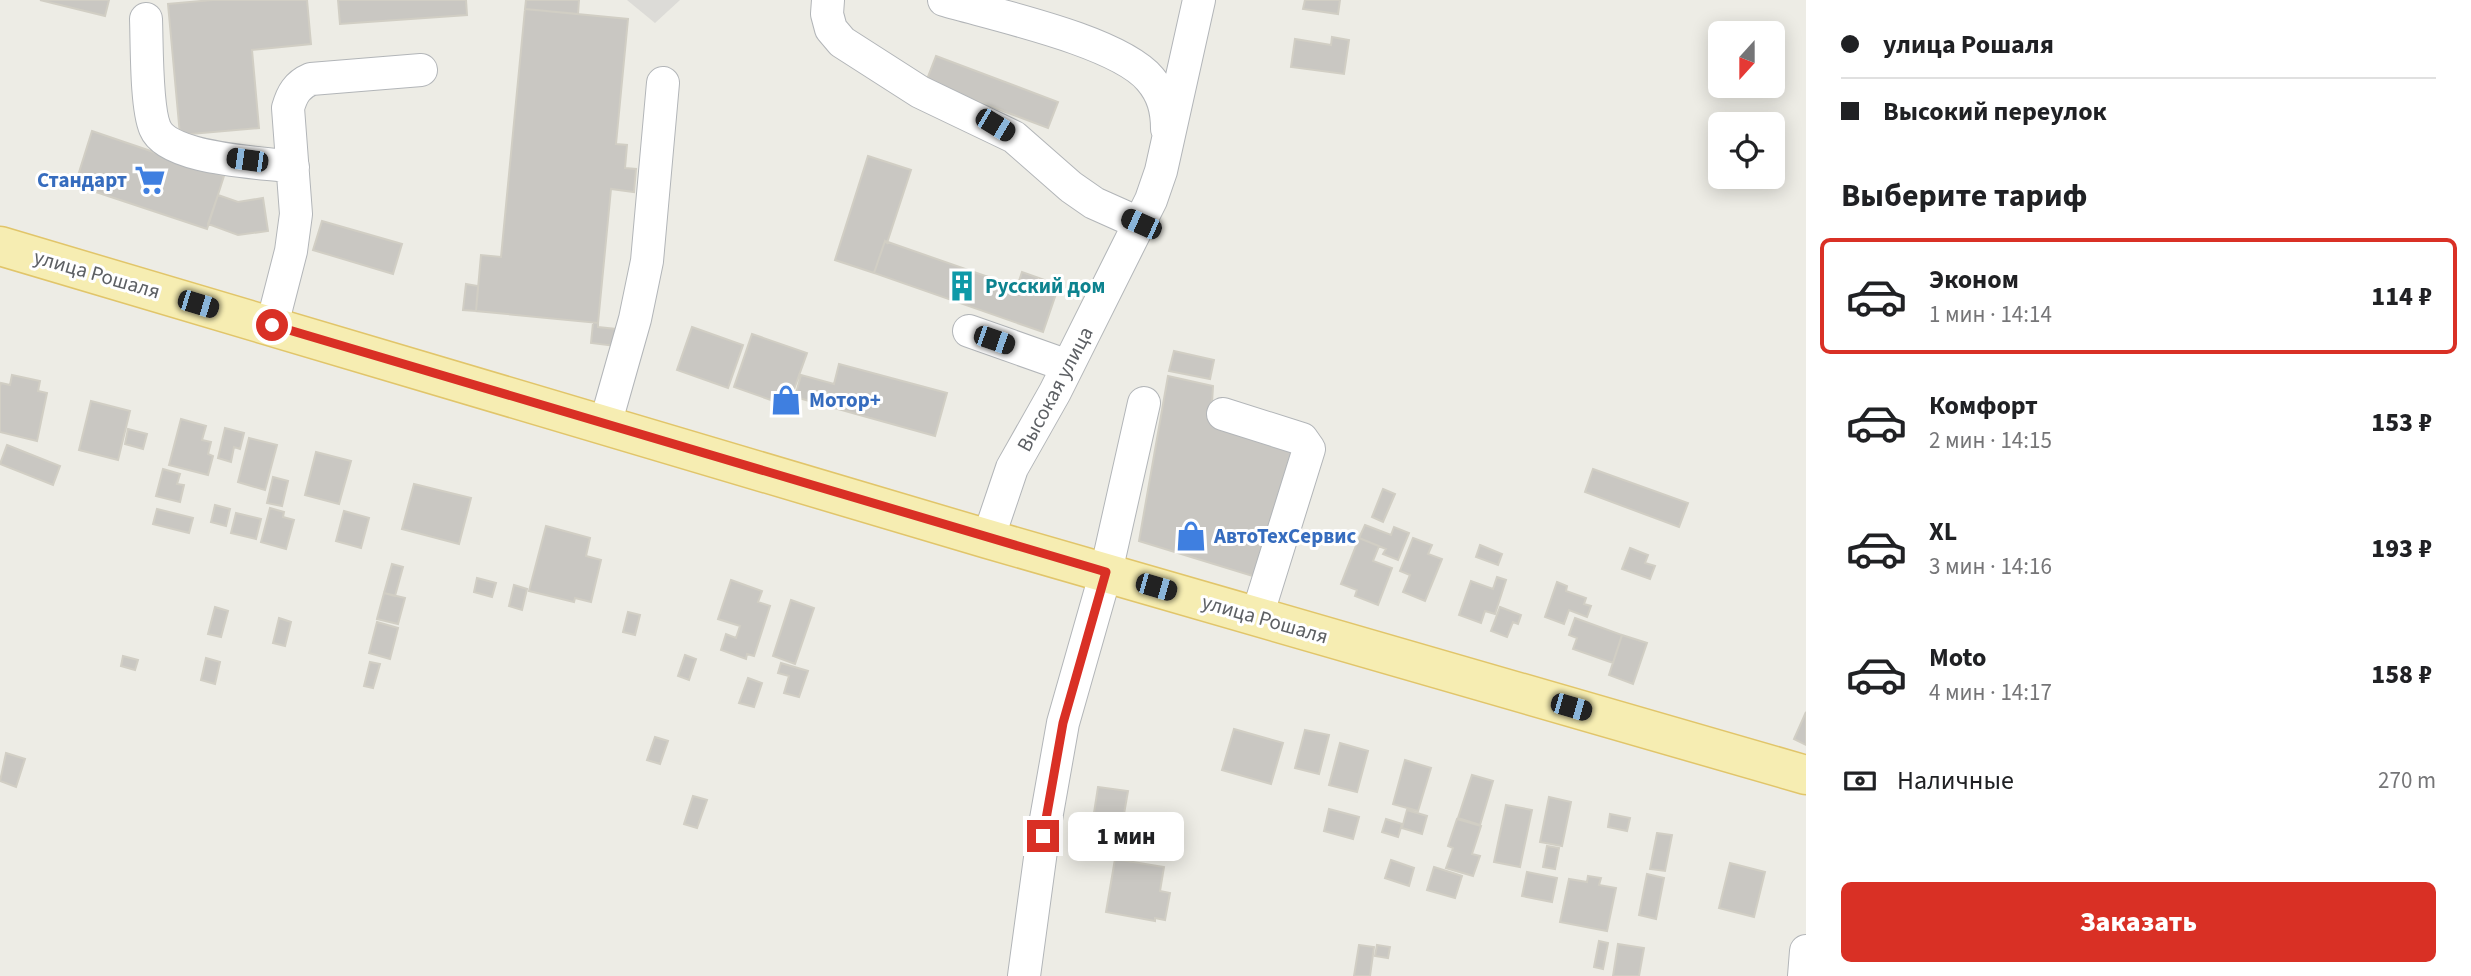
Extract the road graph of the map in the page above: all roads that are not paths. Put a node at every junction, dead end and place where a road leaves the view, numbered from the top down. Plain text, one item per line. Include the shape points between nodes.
1 (828, 0) edge
2 (944, 0) edge
3 (1199, 0) edge
4 (146, 19) dead end
5 (421, 70) dead end
6 (663, 83) dead end
7 (1168, 141) junction
8 (293, 166) junction
9 (1141, 224) junction
10 (0, 246) edge
11 (272, 325) junction
12 (969, 331) dead end
13 (1068, 366) junction
14 (1144, 403) dead end
15 (1223, 414) dead end
16 (605, 425) junction
17 (988, 540) junction
18 (1106, 572) junction
19 (1257, 616) junction
20 (1806, 775) edge
21 (1806, 951) edge
22 (1024, 976) edge
23 (1804, 976) edge

1 - 9 street via 831,29 842,42 920,92 1014,137 1094,203
2 - 7 street via 1086,42 1134,65 1161,95
3 - 7 street, Высокая улица
4 - 8 street via 152,116 160,137 192,152
5 - 8 street via 311,79 300,84 288,108
6 - 16 street via 647,261
7 - 9 street, Высокая улица
8 - 11 street via 295,233
9 - 13 street, Высокая улица
10 - 11 main road, улица Рошаля
11 - 16 main road, улица Рошаля
12 - 13 street
13 - 17 street, Высокая улица via 1012,468
14 - 18 street
15 - 19 street via 1302,439 1309,449
16 - 17 main road, улица Рошаля
17 - 18 main road, улица Рошаля
18 - 19 main road, улица Рошаля
18 - 22 street via 1063,723
19 - 20 main road, улица Рошаля
21 - 23 street

